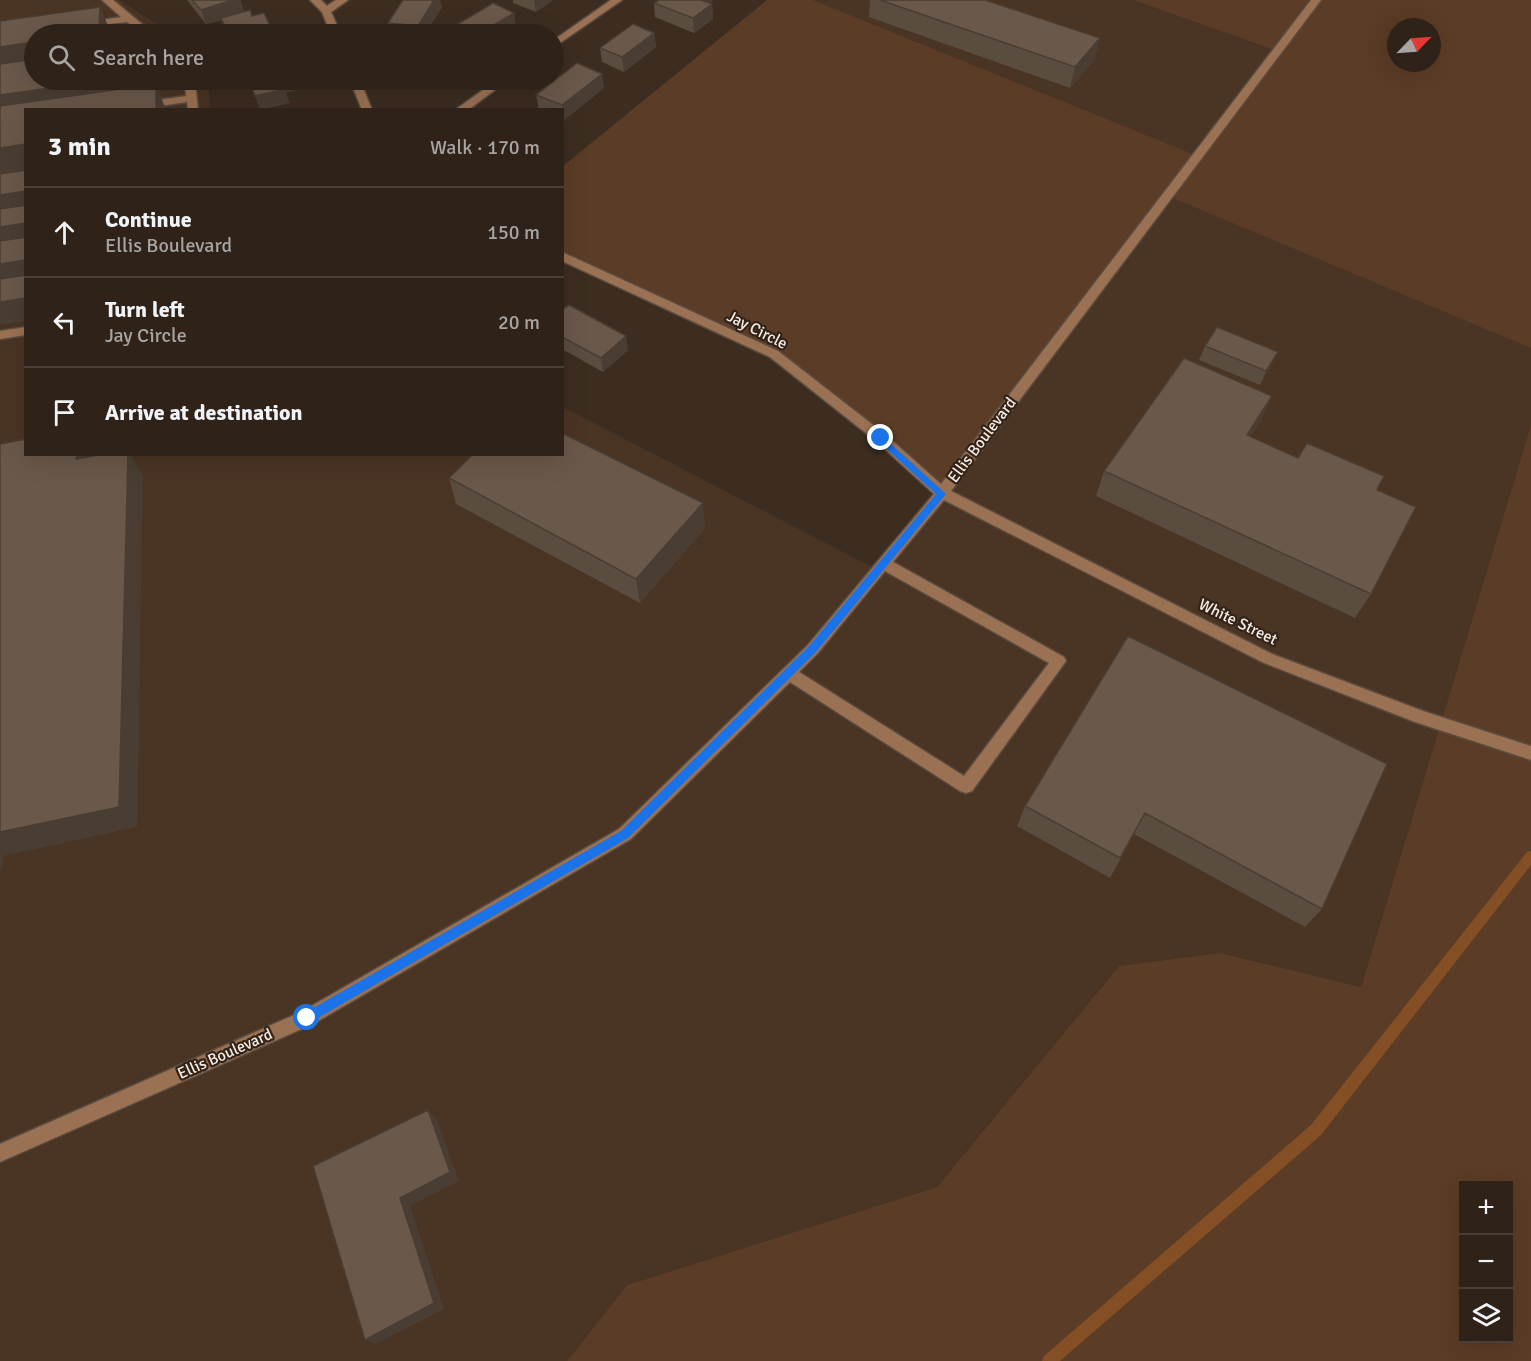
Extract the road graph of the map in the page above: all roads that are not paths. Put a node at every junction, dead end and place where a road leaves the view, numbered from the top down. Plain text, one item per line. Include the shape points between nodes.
1 (107, 0) edge
2 (315, 0) edge
3 (344, 0) edge
4 (617, 0) edge
5 (1316, 0) edge
6 (326, 11) junction
7 (129, 19) junction
8 (93, 24) edge
9 (136, 24) edge
10 (332, 24) edge
11 (564, 37) edge
12 (191, 90) edge
13 (359, 90) edge
14 (489, 90) edge
15 (191, 98) junction
16 (121, 108) edge
17 (192, 108) edge
18 (366, 108) edge
19 (463, 108) edge
20 (564, 257) edge
21 (24, 331) edge
22 (0, 335) edge
23 (942, 494) junction
24 (884, 564) junction
25 (788, 673) junction
26 (1531, 753) edge
27 (0, 1153) edge

1 - 7 street
2 - 6 street
3 - 6 street
4 - 11 street
5 - 23 street, Ellis Boulevard
6 - 10 street
7 - 8 street
7 - 9 street
12 - 15 street
13 - 18 street
14 - 19 street
15 - 16 street
15 - 17 street
20 - 23 street, Jay Circle via 774,354 881,438
21 - 22 street
23 - 24 street, Ellis Boulevard
23 - 26 street, White Street via 1267,658 1420,717
24 - 25 street, Ellis Boulevard
24 - 25 street via 1059,661 966,786
25 - 27 street, Ellis Boulevard via 625,834 307,1018

